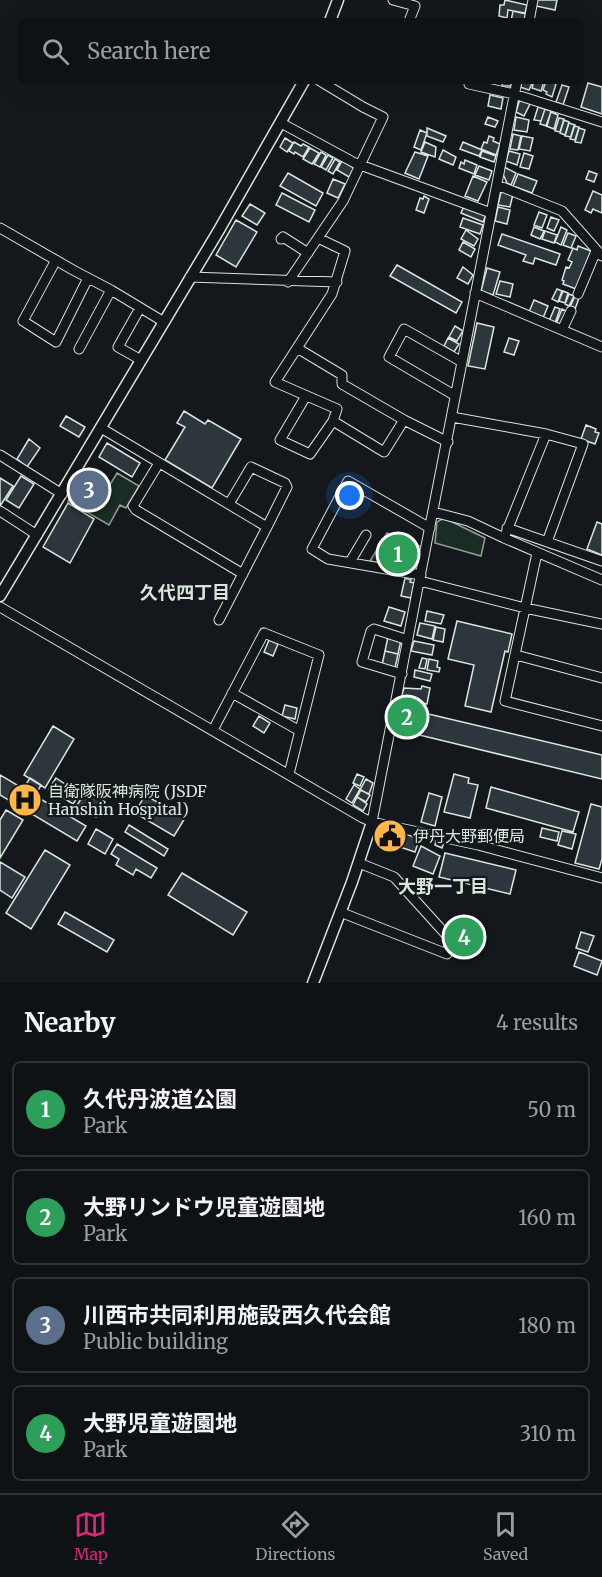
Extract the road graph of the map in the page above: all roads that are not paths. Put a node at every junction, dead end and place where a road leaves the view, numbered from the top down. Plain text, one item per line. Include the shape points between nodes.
1 (338, 0) edge
2 (393, 0) edge
3 (533, 0) edge
4 (331, 18) edge
5 (410, 18) edge
6 (530, 18) edge
7 (302, 84) edge
8 (325, 84) edge
9 (469, 84) edge
10 (516, 84) edge
11 (514, 94) junction
12 (602, 122) edge
13 (282, 123) junction
14 (359, 164) junction
15 (496, 185) junction
16 (491, 213) junction
17 (0, 228) edge
18 (283, 237) dead end
19 (318, 238) junction
20 (308, 253) junction
21 (599, 253) edge
22 (56, 260) junction
23 (190, 277) junction
24 (88, 278) junction
25 (288, 282) junction
26 (337, 282) junction
27 (111, 290) junction
28 (475, 293) junction
29 (578, 294) dead end
30 (140, 308) junction
31 (571, 310) dead end
32 (164, 322) junction
33 (562, 330) junction
34 (602, 347) edge
35 (297, 348) junction
36 (79, 349) dead end
37 (141, 360) junction
38 (462, 362) junction
39 (454, 395) junction
40 (306, 396) junction
41 (452, 417) junction
42 (404, 420) junction
43 (333, 421) junction
44 (101, 428) junction
45 (546, 434) junction
46 (448, 442) junction
47 (0, 455) edge
48 (159, 463) junction
49 (62, 494) junction
50 (229, 504) junction
51 (0, 511) edge
52 (433, 512) junction
53 (267, 527) junction
54 (430, 528) junction
55 (507, 528) junction
56 (37, 535) junction
57 (366, 535) dead end
58 (504, 538) junction
59 (547, 542) junction
60 (537, 553) junction
61 (602, 561) edge
62 (350, 562) junction
63 (243, 574) junction
64 (420, 578) junction
65 (602, 580) edge
66 (0, 596) edge
67 (0, 607) edge
68 (525, 608) junction
69 (219, 620) dead end
70 (602, 624) edge
71 (408, 640) junction
72 (516, 655) junction
73 (402, 674) junction
74 (602, 678) edge
75 (232, 693) junction
76 (602, 726) edge
77 (213, 730) junction
78 (300, 731) junction
79 (289, 774) junction
80 (372, 822) junction
81 (359, 863) junction
82 (602, 878) edge
83 (340, 912) junction
84 (313, 983) edge

1 - 4 street
2 - 5 street via 415,6
3 - 6 street
7 - 13 street
8 - 14 street via 383,117
9 - 11 street
10 - 11 street
11 - 12 street
11 - 15 street
13 - 14 street
13 - 23 street
14 - 16 street
14 - 19 street via 343,201
15 - 16 street
15 - 21 street via 562,211
16 - 28 street
17 - 22 street
18 - 20 street
19 - 20 street
19 - 26 street via 345,251
20 - 25 street
21 - 29 street
22 - 24 street
22 - 24 street via 23,321 56,342
23 - 25 street
23 - 32 street
24 - 27 street
25 - 26 street
26 - 35 street
27 - 30 street
27 - 36 street
28 - 33 street
28 - 38 street
30 - 32 street
30 - 37 street via 118,347
31 - 33 street
32 - 37 street
33 - 34 street
35 - 40 street via 275,382
35 - 42 street via 342,375 342,384
37 - 44 street
38 - 39 street
38 - 39 street via 404,329 389,357
39 - 41 street
40 - 43 street via 337,409
40 - 43 street via 280,440 310,454
41 - 45 street
41 - 46 street
42 - 43 street via 384,452
42 - 46 street
44 - 48 street
44 - 49 street
45 - 55 street
45 - 59 street via 583,444
46 - 52 street
47 - 49 street
48 - 50 street
48 - 63 street via 133,507
49 - 56 street
50 - 53 street
50 - 53 street via 251,467 285,483 287,487
51 - 56 street
52 - 54 street
52 - 58 street via 468,521
53 - 63 street
54 - 62 street via 348,481 312,549 328,559
54 - 64 street
55 - 58 street
55 - 59 street
56 - 66 street
57 - 62 street
58 - 60 street
59 - 61 street
60 - 65 street
60 - 68 street
62 - 64 street
63 - 69 street
64 - 68 street
64 - 71 street
67 - 77 street
68 - 70 street
68 - 72 street
71 - 73 street
71 - 73 street via 374,629 362,662
72 - 74 street
72 - 76 street via 505,700
73 - 80 street
75 - 77 street
75 - 78 street
75 - 78 street via 264,633 319,655
77 - 79 street
78 - 79 street
79 - 80 street
80 - 81 street
80 - 82 street
81 - 83 street
81 - 83 street via 394,877 451,940 447,954
83 - 84 street

